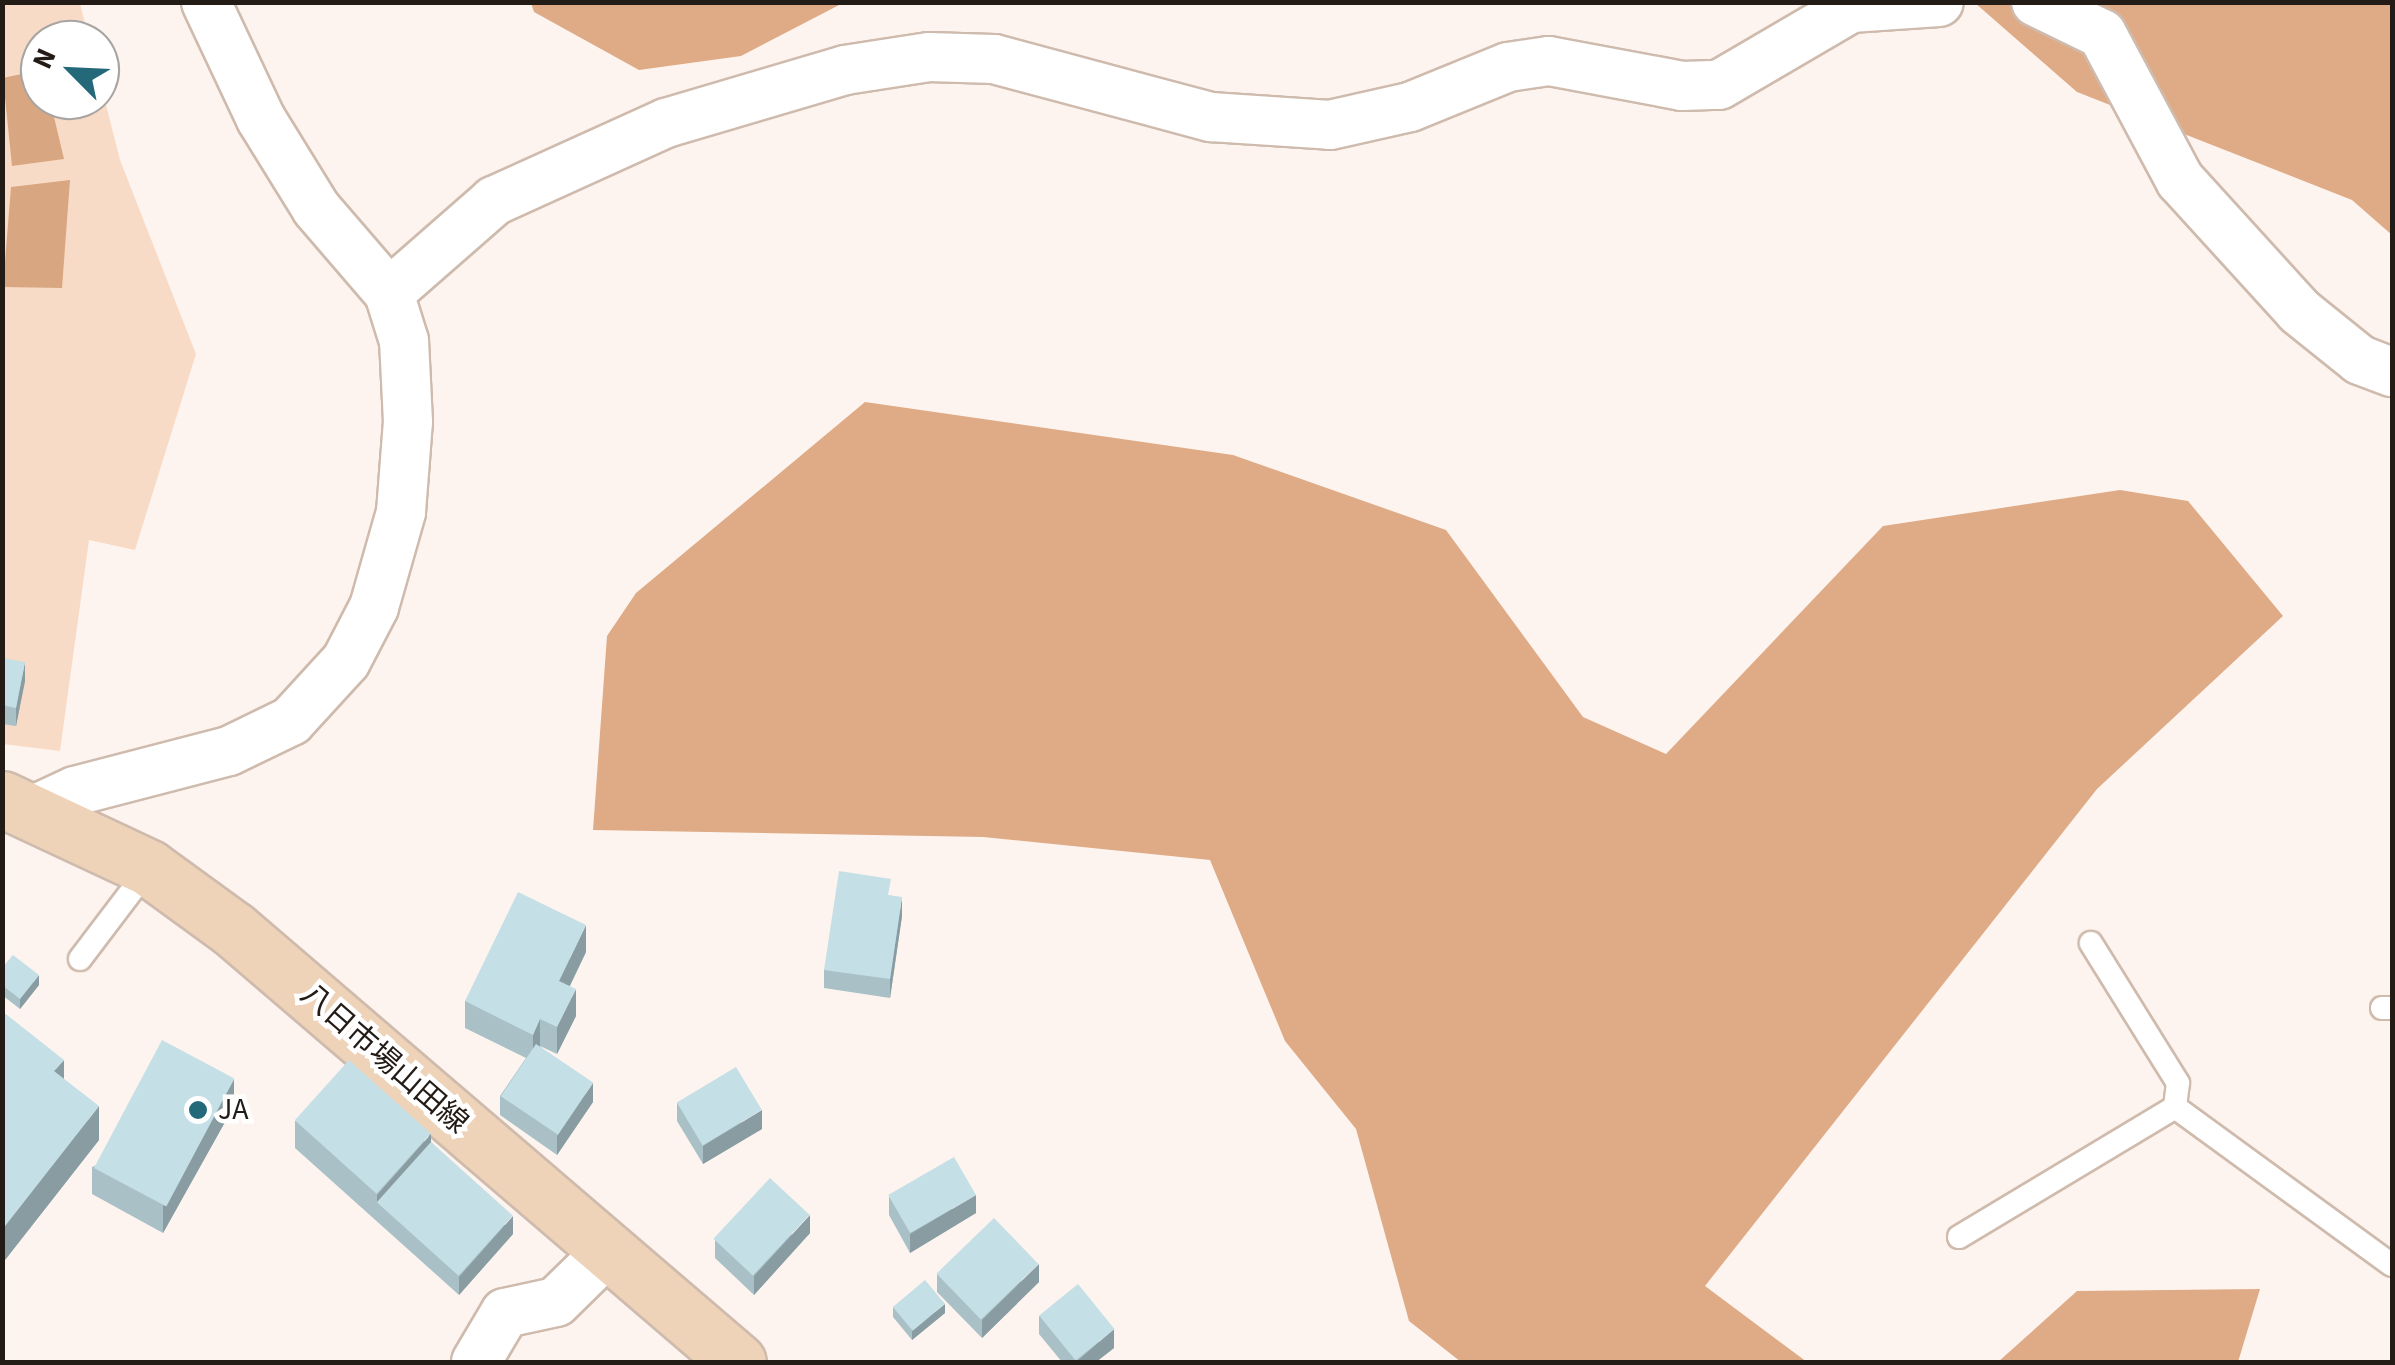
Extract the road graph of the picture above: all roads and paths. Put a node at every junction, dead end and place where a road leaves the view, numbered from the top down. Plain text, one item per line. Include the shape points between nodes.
1 (206, 2) edge
2 (1939, 2) edge
3 (2036, 2) edge
4 (1849, 5) edge
5 (388, 293) junction
6 (2392, 372) edge
7 (18, 805) edge
8 (149, 868) junction
9 (2091, 942) dead end
10 (80, 958) dead end
11 (2175, 1107) junction
12 (1959, 1236) dead end
13 (607, 1252) junction
14 (2392, 1265) edge
15 (476, 1362) edge
16 (738, 1362) edge

1 - 5 street via 261,119 316,208
2 - 4 street
3 - 6 street via 2102,34 2180,180 2299,312 2360,360
4 - 5 street via 1718,86 1682,86 1549,61 1508,67 1410,107 1330,125 1211,117 994,60 928,57 845,70 666,123 494,201
5 - 7 street via 404,342 408,422 401,512 374,606 346,661 292,721 229,750
7 - 8 main road, 八日市場山田線
8 - 10 lane
8 - 13 main road, 八日市場山田線 via 233,928
9 - 11 lane via 2178,1083
11 - 12 lane
11 - 14 lane
13 - 15 street via 556,1302 505,1313
13 - 16 main road, 八日市場山田線

